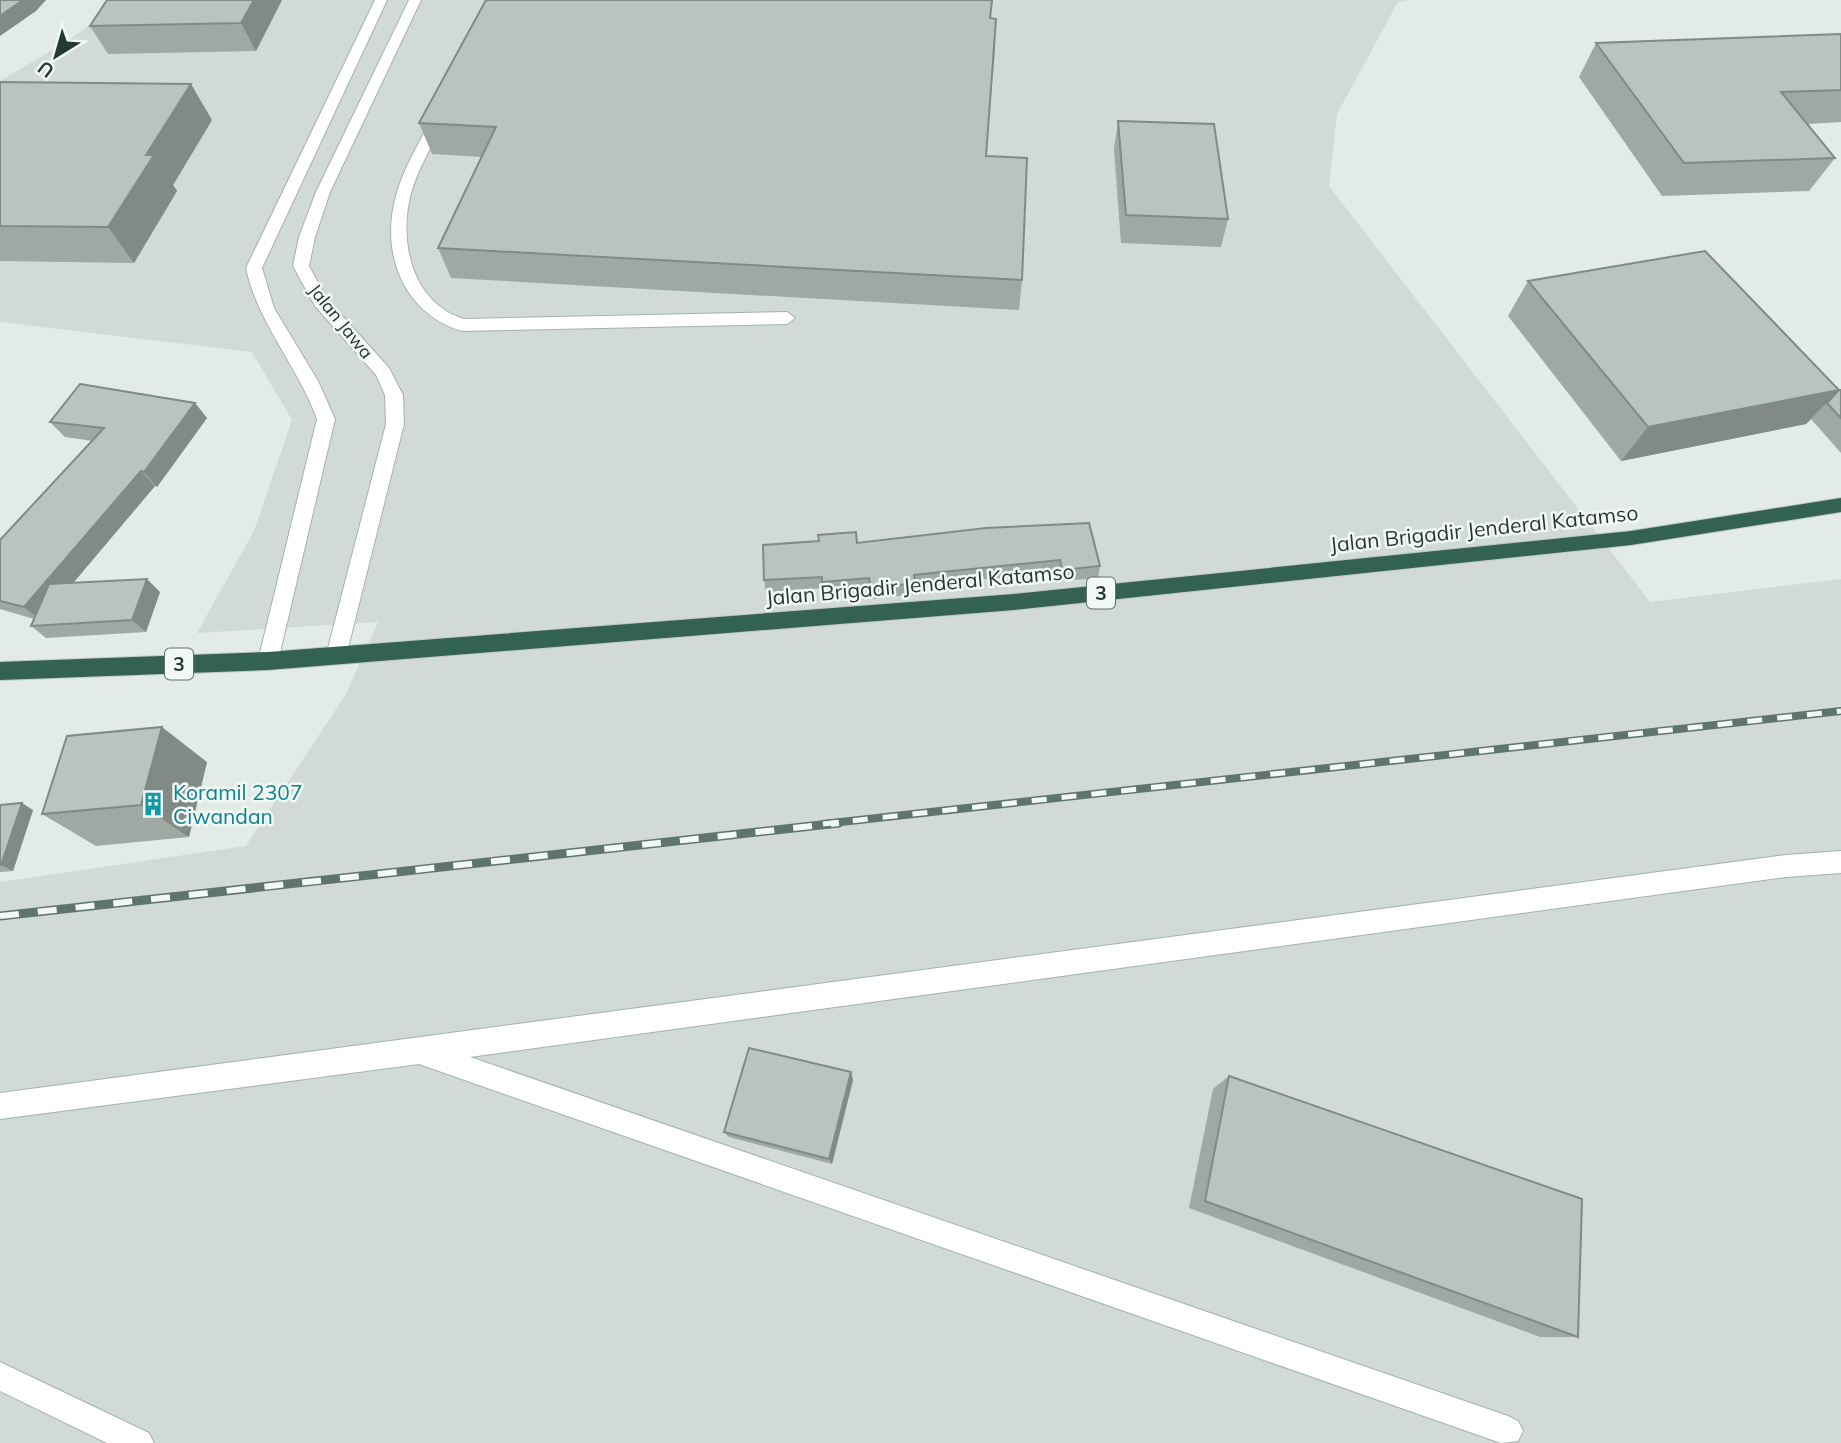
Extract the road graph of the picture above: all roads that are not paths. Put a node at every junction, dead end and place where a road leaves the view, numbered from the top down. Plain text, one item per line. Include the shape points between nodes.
1 (381, 0) edge
2 (415, 0) edge
3 (447, 97) edge
4 (787, 318) dead end
5 (1841, 505) edge
6 (336, 656) junction
7 (268, 661) junction
8 (0, 671) edge
9 (1841, 862) edge
10 (418, 1052) junction
11 (0, 1106) edge
12 (0, 1376) edge
13 (1507, 1431) dead end
14 (139, 1443) edge

1 - 7 street via 254,268 257,291 268,316 320,401 326,419
2 - 6 street, Jalan Jawa via 323,192 301,266 321,302 383,372 394,395 395,424
3 - 4 street via 404,195 397,230 410,280 440,317 462,325
5 - 6 highway, Jalan Brigadir Jenderal Katamso / 3 via 1631,538 1014,602
6 - 7 highway, Jalan Brigadir Jenderal Katamso / 3
7 - 8 highway, Jalan Brigadir Jenderal Katamso / 3
9 - 10 street
10 - 11 street
10 - 13 street
12 - 14 street

